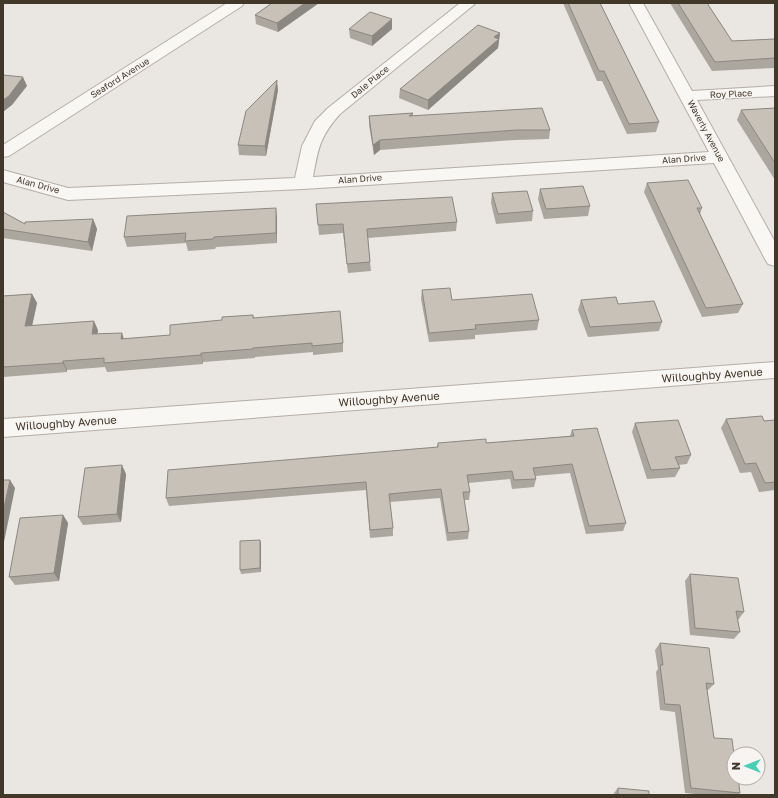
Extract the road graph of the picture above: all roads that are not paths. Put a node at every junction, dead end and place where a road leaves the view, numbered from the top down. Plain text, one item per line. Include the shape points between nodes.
1 (237, 3) edge
2 (469, 3) edge
3 (636, 3) edge
4 (775, 92) edge
5 (688, 96) junction
6 (3, 152) edge
7 (720, 157) junction
8 (3, 176) edge
9 (303, 183) junction
10 (775, 258) edge
11 (775, 370) edge
12 (3, 428) edge

1 - 6 street, Seaford Avenue
2 - 9 street, Dale Place via 334,111 321,126 310,146
3 - 5 street, Waverly Avenue
4 - 5 street, Roy Place
5 - 7 street, Waverly Avenue
7 - 9 street, Alan Drive
7 - 10 street, Waverly Avenue
8 - 9 street, Alan Drive via 68,194
11 - 12 street, Willoughby Avenue

